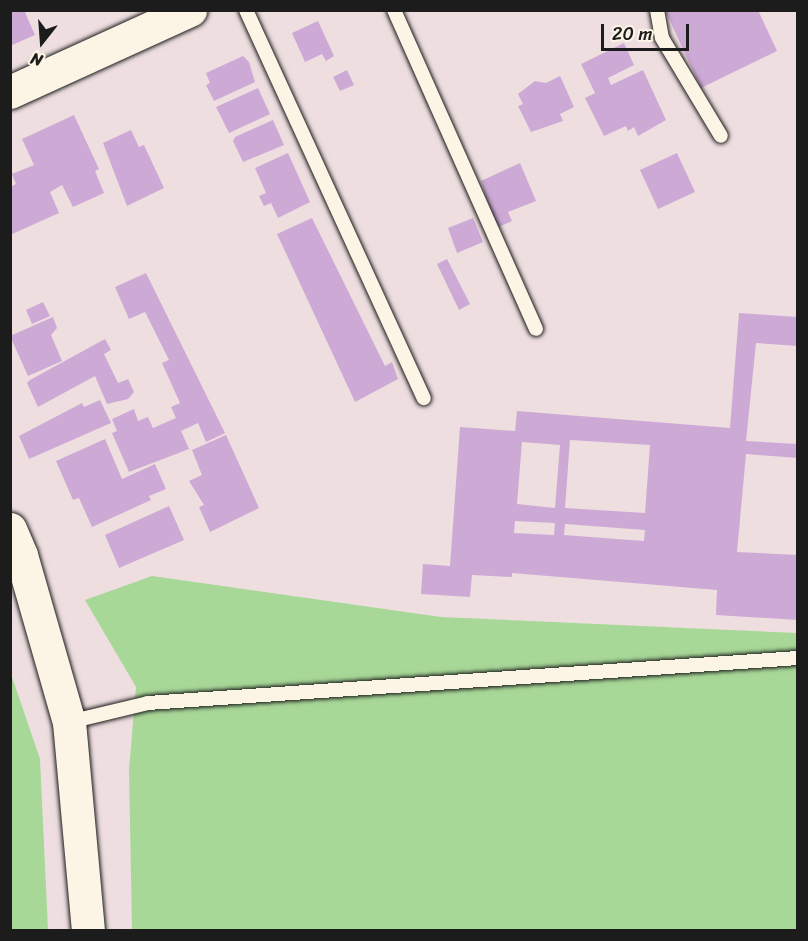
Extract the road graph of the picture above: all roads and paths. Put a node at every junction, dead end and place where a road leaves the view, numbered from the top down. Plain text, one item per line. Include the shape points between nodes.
1 (190, 10) edge
2 (246, 10) edge
3 (394, 10) edge
4 (657, 10) edge
5 (10, 92) edge
6 (721, 136) dead end
7 (536, 329) dead end
8 (424, 398) dead end
9 (10, 529) edge
10 (798, 658) edge
11 (69, 722) junction
12 (88, 930) edge

1 - 5 main road
2 - 8 lane
3 - 7 lane
4 - 6 lane via 662,38
9 - 11 main road
10 - 11 lane via 159,702
11 - 12 main road

